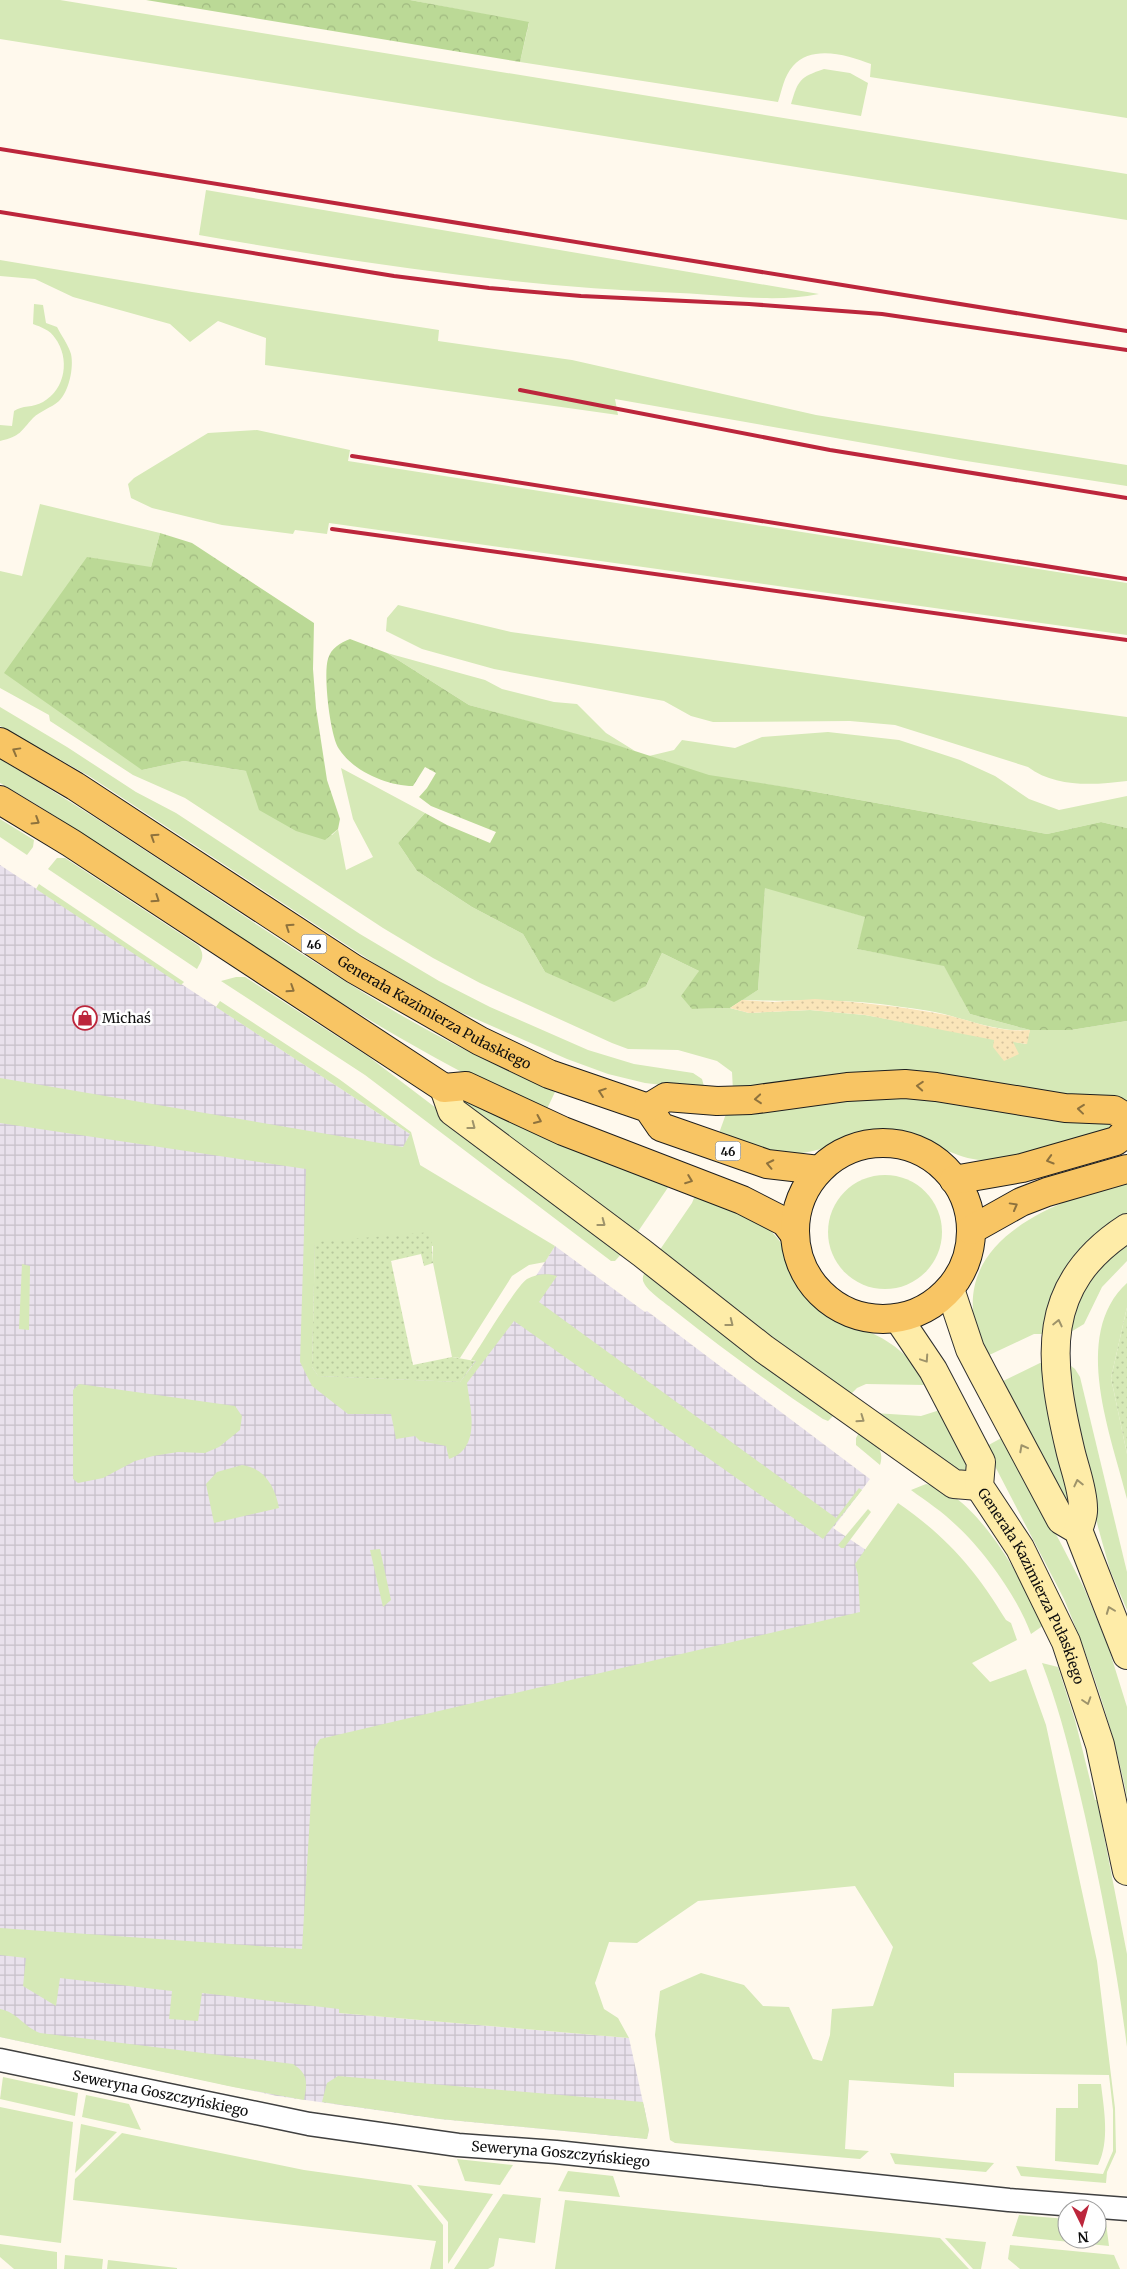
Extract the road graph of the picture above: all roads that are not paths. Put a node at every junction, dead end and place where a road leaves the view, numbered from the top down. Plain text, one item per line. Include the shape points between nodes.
1 (0, 742) edge
2 (0, 800) edge
3 (444, 1088) junction
4 (648, 1108) junction
5 (1127, 1118) edge
6 (1127, 1131) edge
7 (1127, 1169) edge
8 (818, 1170) junction
9 (954, 1180) junction
10 (1127, 1228) edge
11 (971, 1230) junction
12 (795, 1235) junction
13 (950, 1289) junction
14 (898, 1318) junction
15 (979, 1486) junction
16 (1078, 1530) junction
17 (1127, 1655) edge
18 (1127, 1871) edge
19 (0, 2060) edge
20 (1127, 2209) edge

4 -> 1 main road, Generała Kazimierza Pułaskiego / 46 via 550,1074 480,1041 390,992 75,786
2 -> 3 main road via 71,843
3 -> 12 main road via 466,1086 563,1131 742,1200 785,1222
3 -> 15 main road via 452,1110 764,1350 954,1484
5 -> 4 main road via 1114,1110 1065,1108 904,1084 846,1087 751,1100 666,1097
8 -> 4 main road, 46 via 767,1164 661,1127
6 -> 9 main road via 1116,1141 1022,1168
11 -> 7 main road via 1021,1202
8 - 9 main road via 856,1147 886,1143 909,1147 930,1157
8 - 12 main road via 802,1193
9 - 11 main road via 969,1212
16 -> 10 main road via 1084,1509 1056,1388 1056,1331 1064,1300 1081,1270 1105,1244
11 - 13 main road via 965,1262
12 - 14 main road via 807,1277 826,1300 839,1309 867,1318
13 - 14 main road via 926,1308
16 -> 13 main road via 1061,1520 982,1372
14 -> 15 main road, Generała Kazimierza Pułaskiego via 933,1370 980,1462
15 -> 18 main road, Generała Kazimierza Pułaskiego via 1020,1548 1066,1642 1100,1746
17 -> 16 main road
19 - 20 street, Seweryna Goszczyńskiego via 357,2132 458,2145

